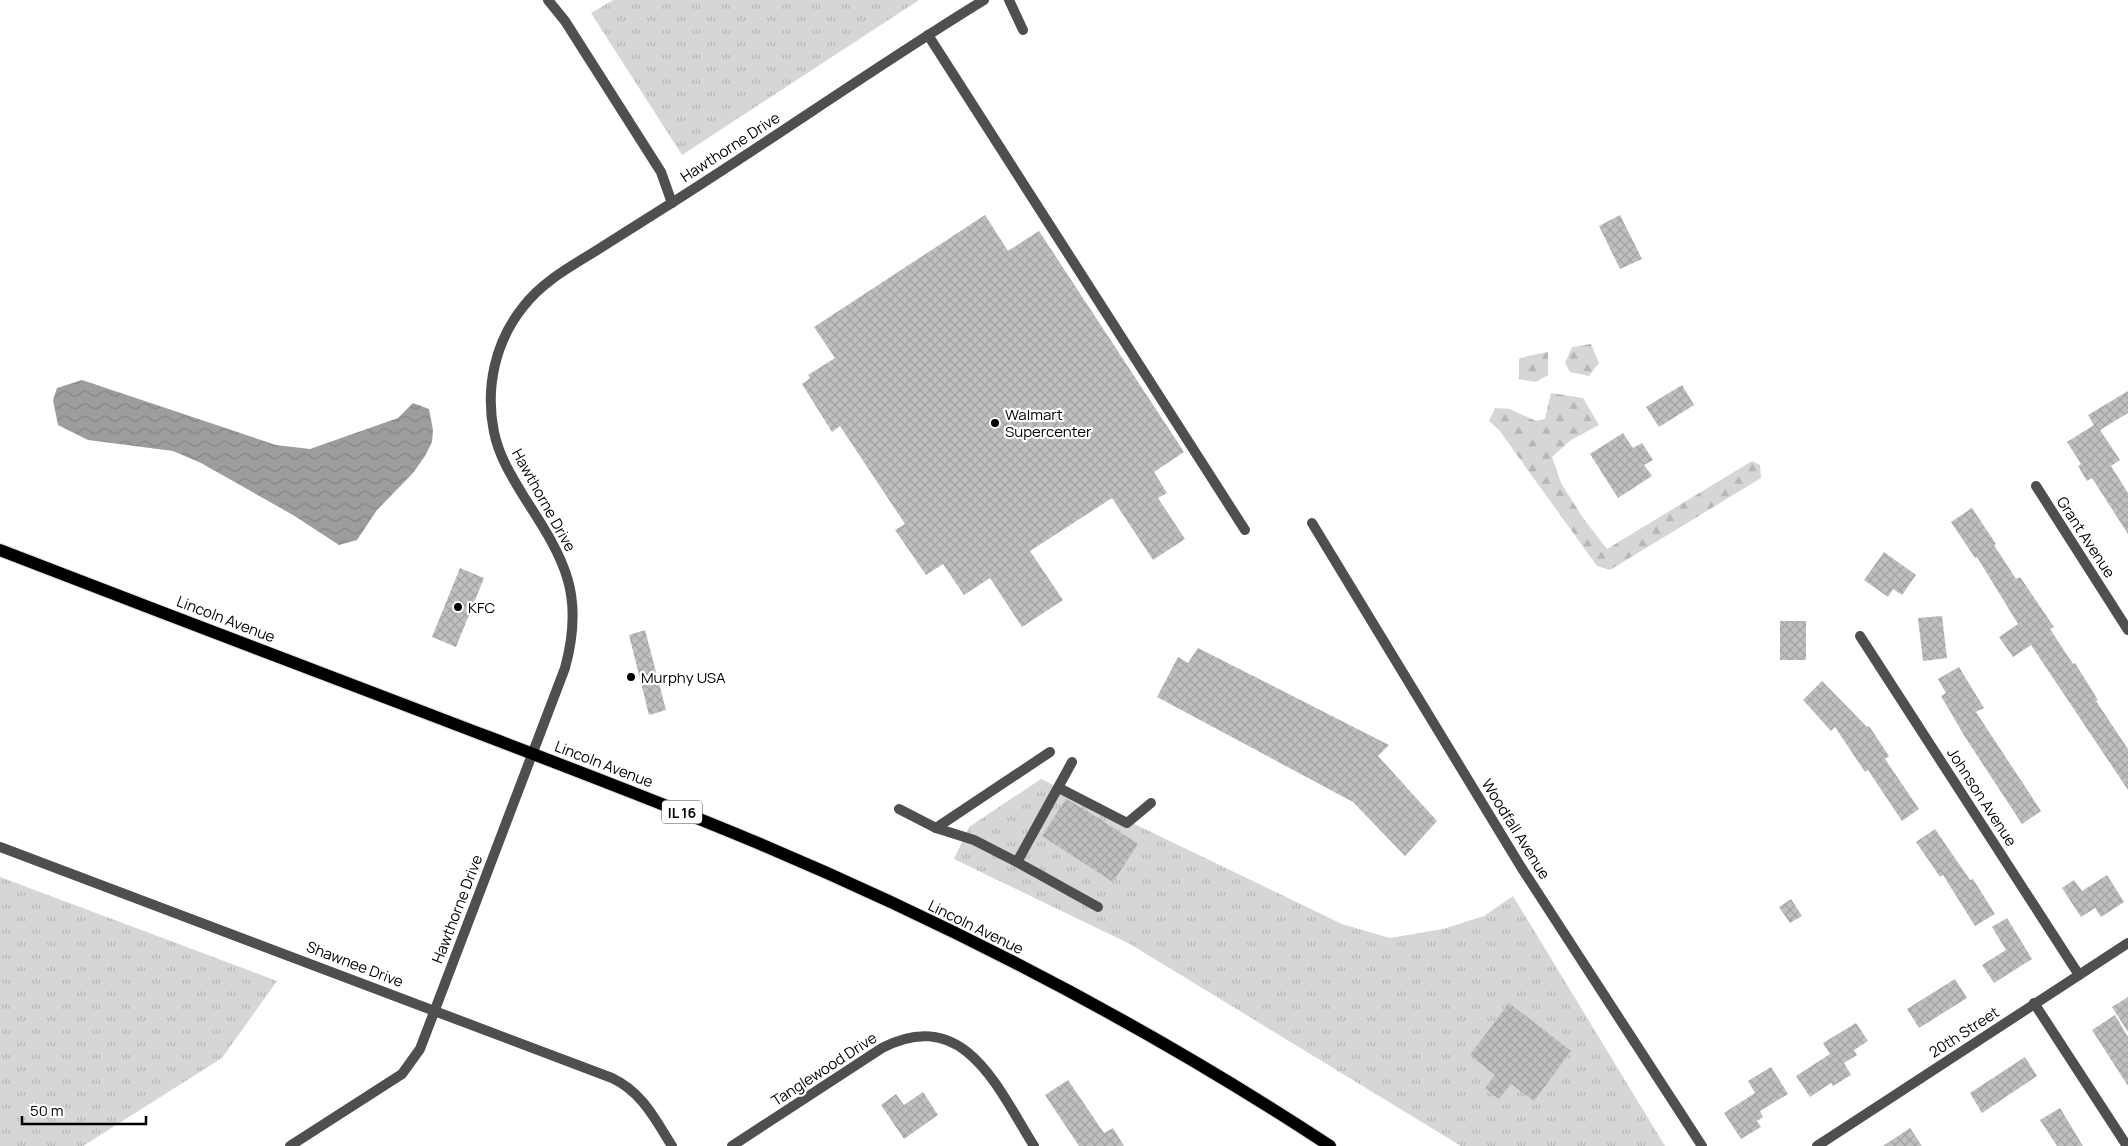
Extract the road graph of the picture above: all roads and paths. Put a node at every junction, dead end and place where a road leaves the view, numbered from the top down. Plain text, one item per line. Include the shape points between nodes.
1 (548, 0) edge
2 (984, 0) edge
3 (1009, 0) edge
4 (1023, 30) dead end
5 (928, 34) junction
6 (672, 203) junction
7 (2036, 486) dead end
8 (1312, 523) dead end
9 (1245, 530) dead end
10 (0, 550) edge
11 (2128, 630) edge
12 (1860, 636) dead end
13 (1050, 752) dead end
14 (532, 754) junction
15 (1072, 762) dead end
16 (1059, 788) junction
17 (1151, 803) dead end
18 (899, 810) dead end
19 (936, 828) junction
20 (0, 847) edge
21 (1017, 862) junction
22 (1098, 907) dead end
23 (2128, 943) edge
24 (2079, 975) junction
25 (2034, 1003) junction
26 (434, 1010) junction
27 (290, 1146) edge
28 (672, 1146) edge
29 (732, 1146) edge
30 (1034, 1146) edge
31 (1330, 1146) edge
32 (1702, 1146) edge
33 (1817, 1146) edge
34 (2127, 1146) edge

1 - 6 street via 565,21 661,172
2 - 5 street, Hawthorne Drive
3 - 4 street
5 - 6 street, Hawthorne Drive
5 - 9 street
6 - 14 street, Hawthorne Drive via 540,288 509,327 494,368 490,391 496,442 514,481 557,549 572,594 571,645
7 - 11 street, Grant Avenue
8 - 32 street, Woodfall Avenue via 1521,867
10 - 14 main road, Lincoln Avenue / IL 16
12 - 24 street, Johnson Avenue
13 - 19 street
14 - 26 street, Hawthorne Drive
14 - 31 main road, Lincoln Avenue / IL 16 via 751,840 975,943 1203,1068
15 - 16 street
16 - 17 street via 1127,823
16 - 21 street
18 - 19 street
19 - 21 street via 974,840
20 - 26 street, Shawnee Drive
21 - 22 street
23 - 24 street, 20th Street
24 - 25 street, 20th Street
25 - 33 street, 20th Street
25 - 34 street
26 - 27 street, Hawthorne Drive via 420,1049 402,1074
26 - 28 street, Shawnee Drive via 622,1083 643,1101
29 - 30 street, Tanglewood Drive via 896,1041 929,1036 962,1047 976,1058

